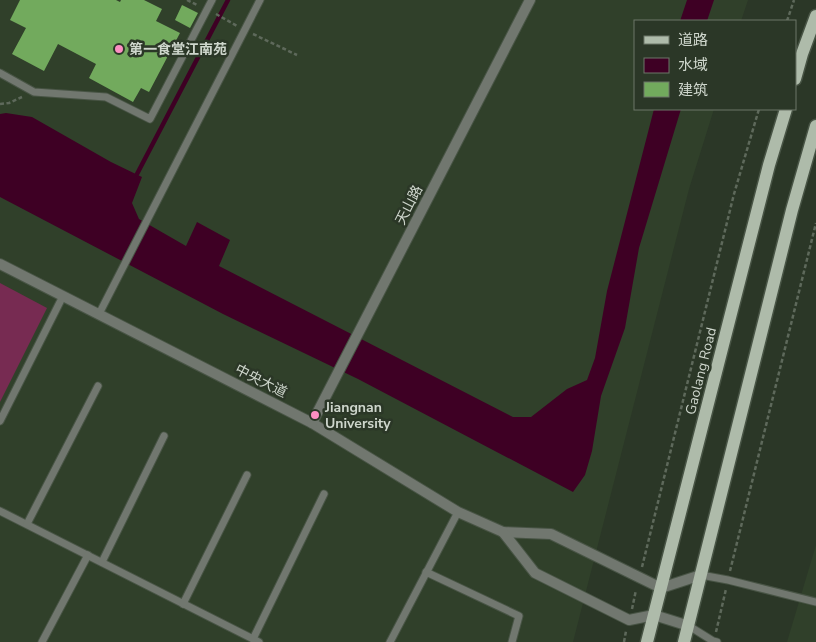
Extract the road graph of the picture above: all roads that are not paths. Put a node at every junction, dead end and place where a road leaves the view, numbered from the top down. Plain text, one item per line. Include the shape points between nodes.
1 (212, 0) edge
2 (260, 0) edge
3 (529, 0) edge
4 (816, 16) edge
5 (0, 74) edge
6 (796, 75) edge
7 (786, 110) edge
8 (816, 126) edge
9 (0, 264) edge
10 (63, 296) junction
11 (99, 314) junction
12 (98, 386) dead end
13 (0, 421) edge
14 (312, 423) junction
15 (164, 436) dead end
16 (247, 475) dead end
17 (324, 494) dead end
18 (0, 511) edge
19 (458, 512) junction
20 (27, 524) junction
21 (503, 532) junction
22 (88, 555) junction
23 (102, 562) junction
24 (426, 572) junction
25 (701, 575) junction
26 (661, 588) junction
27 (816, 602) edge
28 (183, 604) junction
29 (654, 615) junction
30 (689, 626) junction
31 (256, 641) edge
32 (42, 642) edge
33 (390, 642) edge
34 (512, 642) edge
35 (647, 642) edge
36 (684, 642) edge
37 (715, 642) edge

1 - 5 lane via 150,119 106,97 34,92
2 - 11 lane
3 - 14 street, 天山路
4 - 6 main road
7 - 26 main road, Gaolang Road
8 - 25 main road
9 - 10 street, 中央大道
10 - 11 street, 中央大道
10 - 13 lane
11 - 14 street, 中央大道
12 - 20 lane
14 - 19 street, 中央大道
15 - 23 lane
16 - 28 lane
17 - 31 lane
18 - 20 lane
19 - 21 street, 中央大道
19 - 24 lane
20 - 22 lane
21 - 26 street via 550,534
21 - 29 street via 535,573 629,620
22 - 23 lane
22 - 32 lane
23 - 28 lane
24 - 33 lane
24 - 34 lane via 519,616
25 - 26 street
25 - 27 lane
25 - 30 main road
26 - 29 main road, Gaolang Road
28 - 31 lane
29 - 30 street
29 - 35 main road, Gaolang Road
30 - 36 main road
30 - 37 lane

